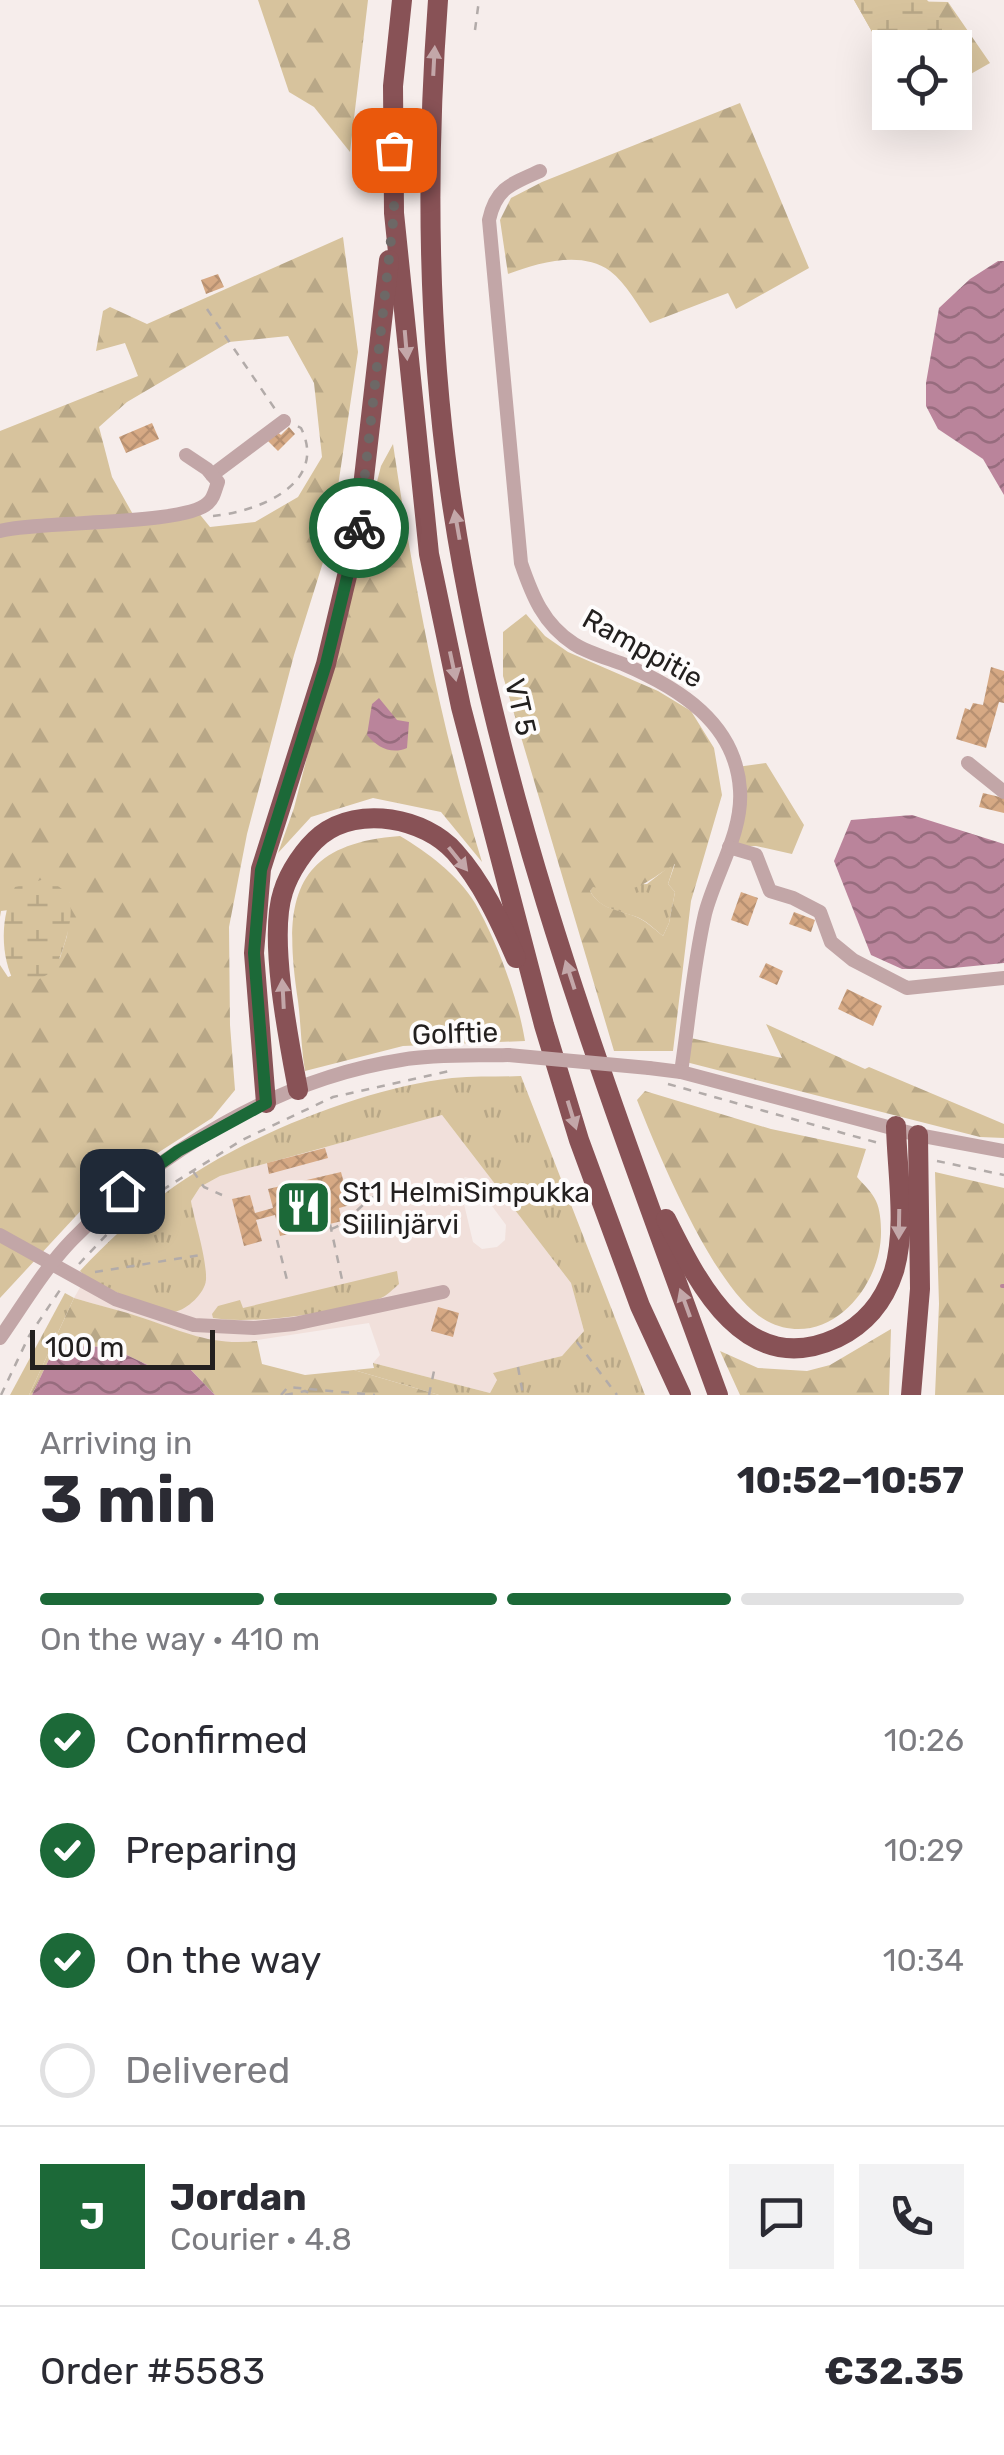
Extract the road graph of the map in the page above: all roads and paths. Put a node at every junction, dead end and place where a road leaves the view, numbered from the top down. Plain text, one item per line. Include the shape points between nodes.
1 (402, 0) edge
2 (438, 0) edge
3 (479, 0) edge
4 (476, 30) dead end
5 (540, 171) dead end
6 (394, 213) junction
7 (284, 421) dead end
8 (186, 455) dead end
9 (212, 475) junction
10 (0, 531) edge
11 (968, 763) dead end
12 (1004, 792) edge
13 (729, 847) junction
14 (1004, 978) edge
15 (544, 1025) junction
16 (468, 1068) dead end
17 (680, 1072) junction
18 (663, 1083) dead end
19 (298, 1090) junction
20 (266, 1103) junction
21 (896, 1126) junction
22 (623, 1134) junction
23 (918, 1135) junction
24 (897, 1148) junction
25 (1004, 1151) edge
26 (920, 1157) junction
27 (192, 1170) junction
28 (1004, 1175) edge
29 (222, 1195) dead end
30 (377, 1195) dead end
31 (0, 1236) edge
32 (277, 1240) dead end
33 (201, 1255) dead end
34 (52, 1263) junction
35 (69, 1276) junction
36 (288, 1284) dead end
37 (343, 1284) dead end
38 (443, 1292) dead end
39 (0, 1338) edge
40 (577, 1342) dead end
41 (518, 1367) dead end
42 (434, 1371) dead end
43 (360, 1394) edge
44 (1, 1395) edge
45 (283, 1395) edge
46 (314, 1395) edge
47 (375, 1395) edge
48 (428, 1395) edge
49 (523, 1395) edge
50 (617, 1395) edge
51 (681, 1395) edge
52 (718, 1395) edge
53 (910, 1395) edge

1 - 6 highway, VT 5
22 -> 2 highway, VT 5 via 509,778 450,484 434,337 429,191
3 - 4 path
5 - 13 street, Ramppitie via 494,198 489,220 521,563 535,605 573,643 650,676 707,713 733,753 740,795
6 -> 15 highway, VT 5 via 430,554
6 - 20 highway via 358,530 326,664 261,870 254,953
7 - 9 street
8 - 9 street
9 - 10 street via 218,482 211,502 197,511
11 - 12 street
13 - 14 street via 756,855 770,891 820,912 831,942 853,960 907,988
13 - 17 street, Ramppitie via 706,913
19 -> 15 highway via 284,1014 282,893 323,834 356,821 387,818 416,825 454,850 501,923
15 -> 51 highway, VT 5 via 640,1306
16 - 27 path via 333,1097
17 - 19 street, Golftie, bridge via 508,1055 400,1060
17 - 21 street, Golftie
18 - 24 path
19 - 20 street, Golftie
20 - 34 street, Golftie via 122,1191
21 - 23 street, Golftie
21 - 24 highway
24 -> 22 highway via 898,1246 870,1317 821,1345 776,1346 732,1324 709,1298
52 -> 22 highway, VT 5
23 - 25 street, Golftie
23 - 26 highway
26 - 28 path
26 - 53 highway via 920,1289
27 - 29 path via 204,1187
27 - 35 path via 129,1211
30 - 37 path via 331,1227
31 - 34 street
32 - 36 path
33 - 35 path
34 - 35 street
34 - 39 street, Golftie
35 - 38 street via 168,1318 220,1328 294,1324
35 - 44 path
40 - 50 path
41 - 49 path
42 - 48 path
43 - 45 path via 288,1387
43 - 47 path
45 - 46 path

